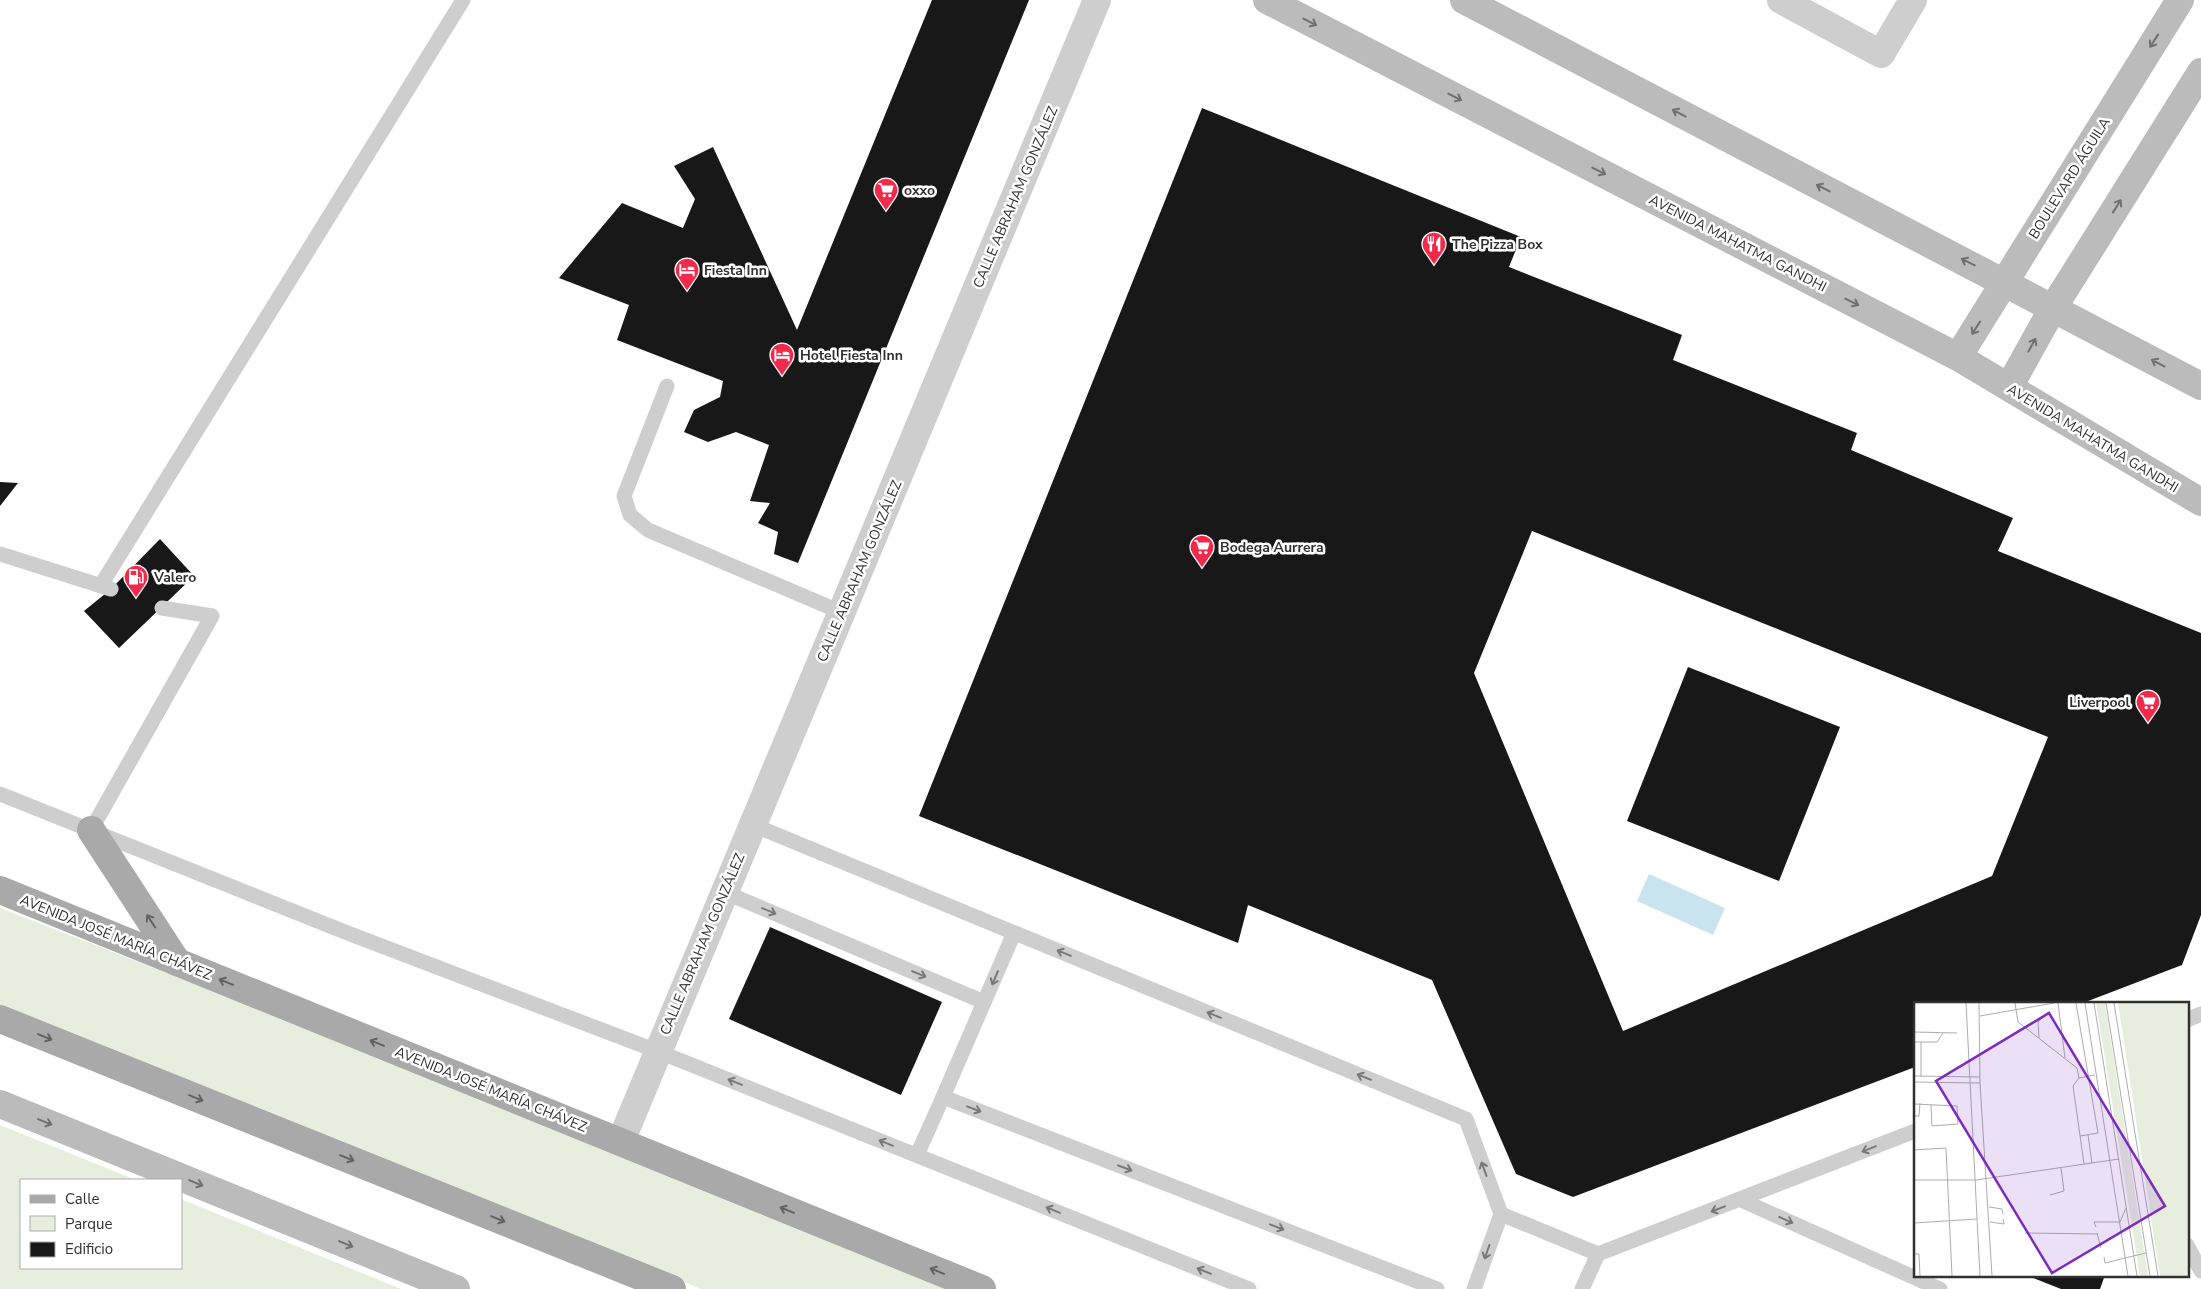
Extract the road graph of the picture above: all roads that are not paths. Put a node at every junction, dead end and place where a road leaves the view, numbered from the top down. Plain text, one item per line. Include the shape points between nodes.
1 (463, 0) edge
2 (1097, 0) edge
3 (1267, 0) edge
4 (1464, 0) edge
5 (1781, 0) edge
6 (1913, 0) edge
7 (2180, 0) edge
8 (2201, 72) edge
9 (2005, 281) junction
10 (2053, 308) junction
11 (1958, 357) junction
12 (667, 386) dead end
13 (2201, 386) edge
14 (2009, 387) junction
15 (2201, 502) edge
16 (0, 554) edge
17 (162, 608) dead end
18 (841, 612) junction
19 (0, 794) edge
20 (753, 825) junction
21 (91, 830) junction
22 (0, 890) edge
23 (724, 892) junction
24 (1014, 933) junction
25 (177, 962) junction
26 (984, 1002) junction
27 (2201, 1014) edge
28 (0, 1019) edge
29 (2188, 1020) edge
30 (657, 1051) junction
31 (943, 1097) junction
32 (0, 1104) edge
33 (1914, 1131) edge
34 (621, 1142) junction
35 (917, 1155) junction
36 (1742, 1200) junction
37 (1501, 1214) junction
38 (2188, 1247) edge
39 (1598, 1254) junction
40 (2201, 1271) edge
41 (456, 1289) edge
42 (672, 1289) edge
43 (982, 1289) edge
44 (1249, 1289) edge
45 (1437, 1289) edge
46 (1474, 1289) edge
47 (1582, 1289) edge
48 (1940, 1289) edge

1 - 16 lane via 106,587
2 - 18 street, CALLE ABRAHAM GONZÁLEZ
3 -> 11 main road, AVENIDA MAHATMA GANDHI
9 -> 4 main road
5 - 6 street via 1882,54
7 -> 9 main road, BOULEVARD ÁGUILA
10 -> 8 main road
9 - 10 main road
9 -> 11 main road, BOULEVARD ÁGUILA
13 -> 10 main road
14 -> 10 main road
11 - 14 main road, AVENIDA MAHATMA GANDHI
12 - 18 lane via 624,496 630,515 648,530
14 - 15 main road, AVENIDA MAHATMA GANDHI
17 - 21 lane via 212,616
18 - 20 street, CALLE ABRAHAM GONZÁLEZ
19 - 21 lane
20 - 23 street, CALLE ABRAHAM GONZÁLEZ
20 - 24 lane
25 -> 21 main road
21 - 30 lane via 345,932
22 - 25 main road, AVENIDA JOSÉ MARÍA CHÁVEZ
23 -> 26 lane
23 - 30 street, CALLE ABRAHAM GONZÁLEZ
24 -> 26 lane
37 -> 24 lane via 1466,1120
34 -> 25 main road, AVENIDA JOSÉ MARÍA CHÁVEZ
26 - 31 lane
27 - 29 lane
28 -> 42 main road
30 - 34 street, CALLE ABRAHAM GONZÁLEZ
35 -> 30 lane
31 - 35 lane
31 -> 45 lane
32 -> 41 main road
33 -> 36 lane
43 -> 34 main road, AVENIDA JOSÉ MARÍA CHÁVEZ
44 -> 35 lane
36 -> 39 lane
36 -> 48 lane
37 - 39 lane
37 -> 46 lane
38 - 40 lane
39 - 47 lane

